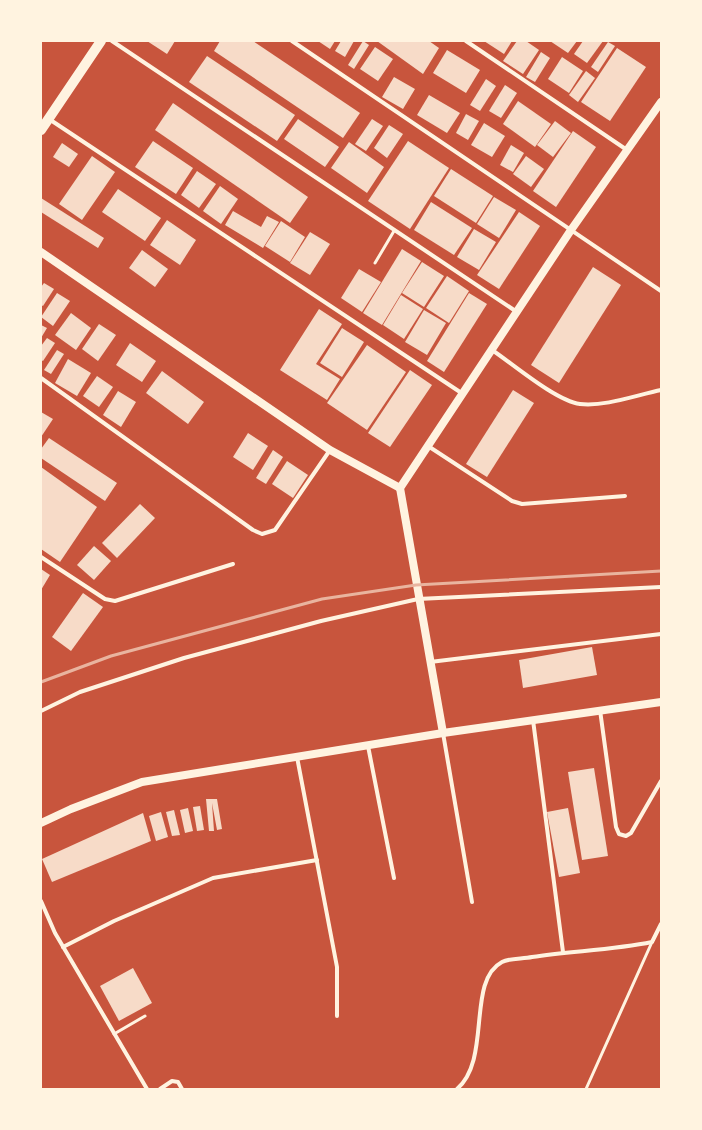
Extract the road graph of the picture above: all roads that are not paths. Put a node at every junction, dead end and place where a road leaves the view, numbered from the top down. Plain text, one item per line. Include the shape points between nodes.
1 (101, 41) edge
2 (112, 41) edge
3 (292, 41) edge
4 (466, 41) edge
5 (661, 102) edge
6 (49, 118) junction
7 (41, 130) edge
8 (627, 150) junction
9 (572, 230) junction
10 (394, 231) junction
11 (41, 252) edge
12 (374, 264) dead end
13 (661, 291) edge
14 (517, 312) junction
15 (492, 350) junction
16 (42, 380) edge
17 (661, 390) edge
18 (463, 394) junction
19 (428, 446) junction
20 (330, 450) junction
21 (400, 488) junction
22 (625, 496) dead end
23 (41, 557) edge
24 (233, 564) dead end
25 (661, 587) edge
26 (418, 599) junction
27 (661, 634) edge
28 (430, 662) junction
29 (661, 702) edge
30 (600, 710) junction
31 (41, 711) edge
32 (532, 720) junction
33 (443, 733) junction
34 (368, 746) junction
35 (297, 757) junction
36 (661, 781) edge
37 (41, 823) edge
38 (317, 860) junction
39 (394, 878) dead end
40 (41, 901) edge
41 (472, 902) dead end
42 (661, 924) edge
43 (660, 929) edge
44 (652, 942) junction
45 (63, 947) junction
46 (563, 952) junction
47 (145, 1016) dead end
48 (337, 1016) dead end
49 (114, 1034) junction
50 (148, 1089) edge
51 (160, 1089) edge
52 (182, 1089) edge
53 (457, 1089) edge
54 (586, 1089) edge

1 - 6 main road
2 - 10 street
3 - 9 street
4 - 8 street
5 - 8 main road
6 - 7 main road
6 - 18 street
8 - 9 main road
9 - 13 street
9 - 14 main road
10 - 12 lane
10 - 14 street
11 - 20 main road
14 - 15 main road
15 - 17 street via 560,396 579,404 598,404
15 - 18 main road
16 - 20 street via 262,534 275,530
18 - 19 main road
19 - 21 main road
19 - 22 street via 517,503
20 - 21 main road
21 - 26 main road
23 - 24 street via 105,599 115,601
25 - 26 street
26 - 28 main road
26 - 31 street via 321,621 184,658 80,692
27 - 28 street
28 - 33 main road
29 - 30 main road
30 - 32 main road
30 - 36 street via 619,834 626,836 631,832
32 - 33 main road
32 - 46 street
33 - 34 main road
33 - 41 street
34 - 35 main road
34 - 39 street
35 - 37 main road via 142,782 71,808
35 - 38 street
38 - 45 street via 213,878 114,920
38 - 48 street via 338,967
40 - 45 street
42 - 43 street
43 - 44 street
44 - 46 street
44 - 54 lane
45 - 49 street
46 - 53 street via 502,962 490,972 484,988 472,1068
47 - 49 lane
49 - 50 street
51 - 52 street via 172,1081 178,1082

